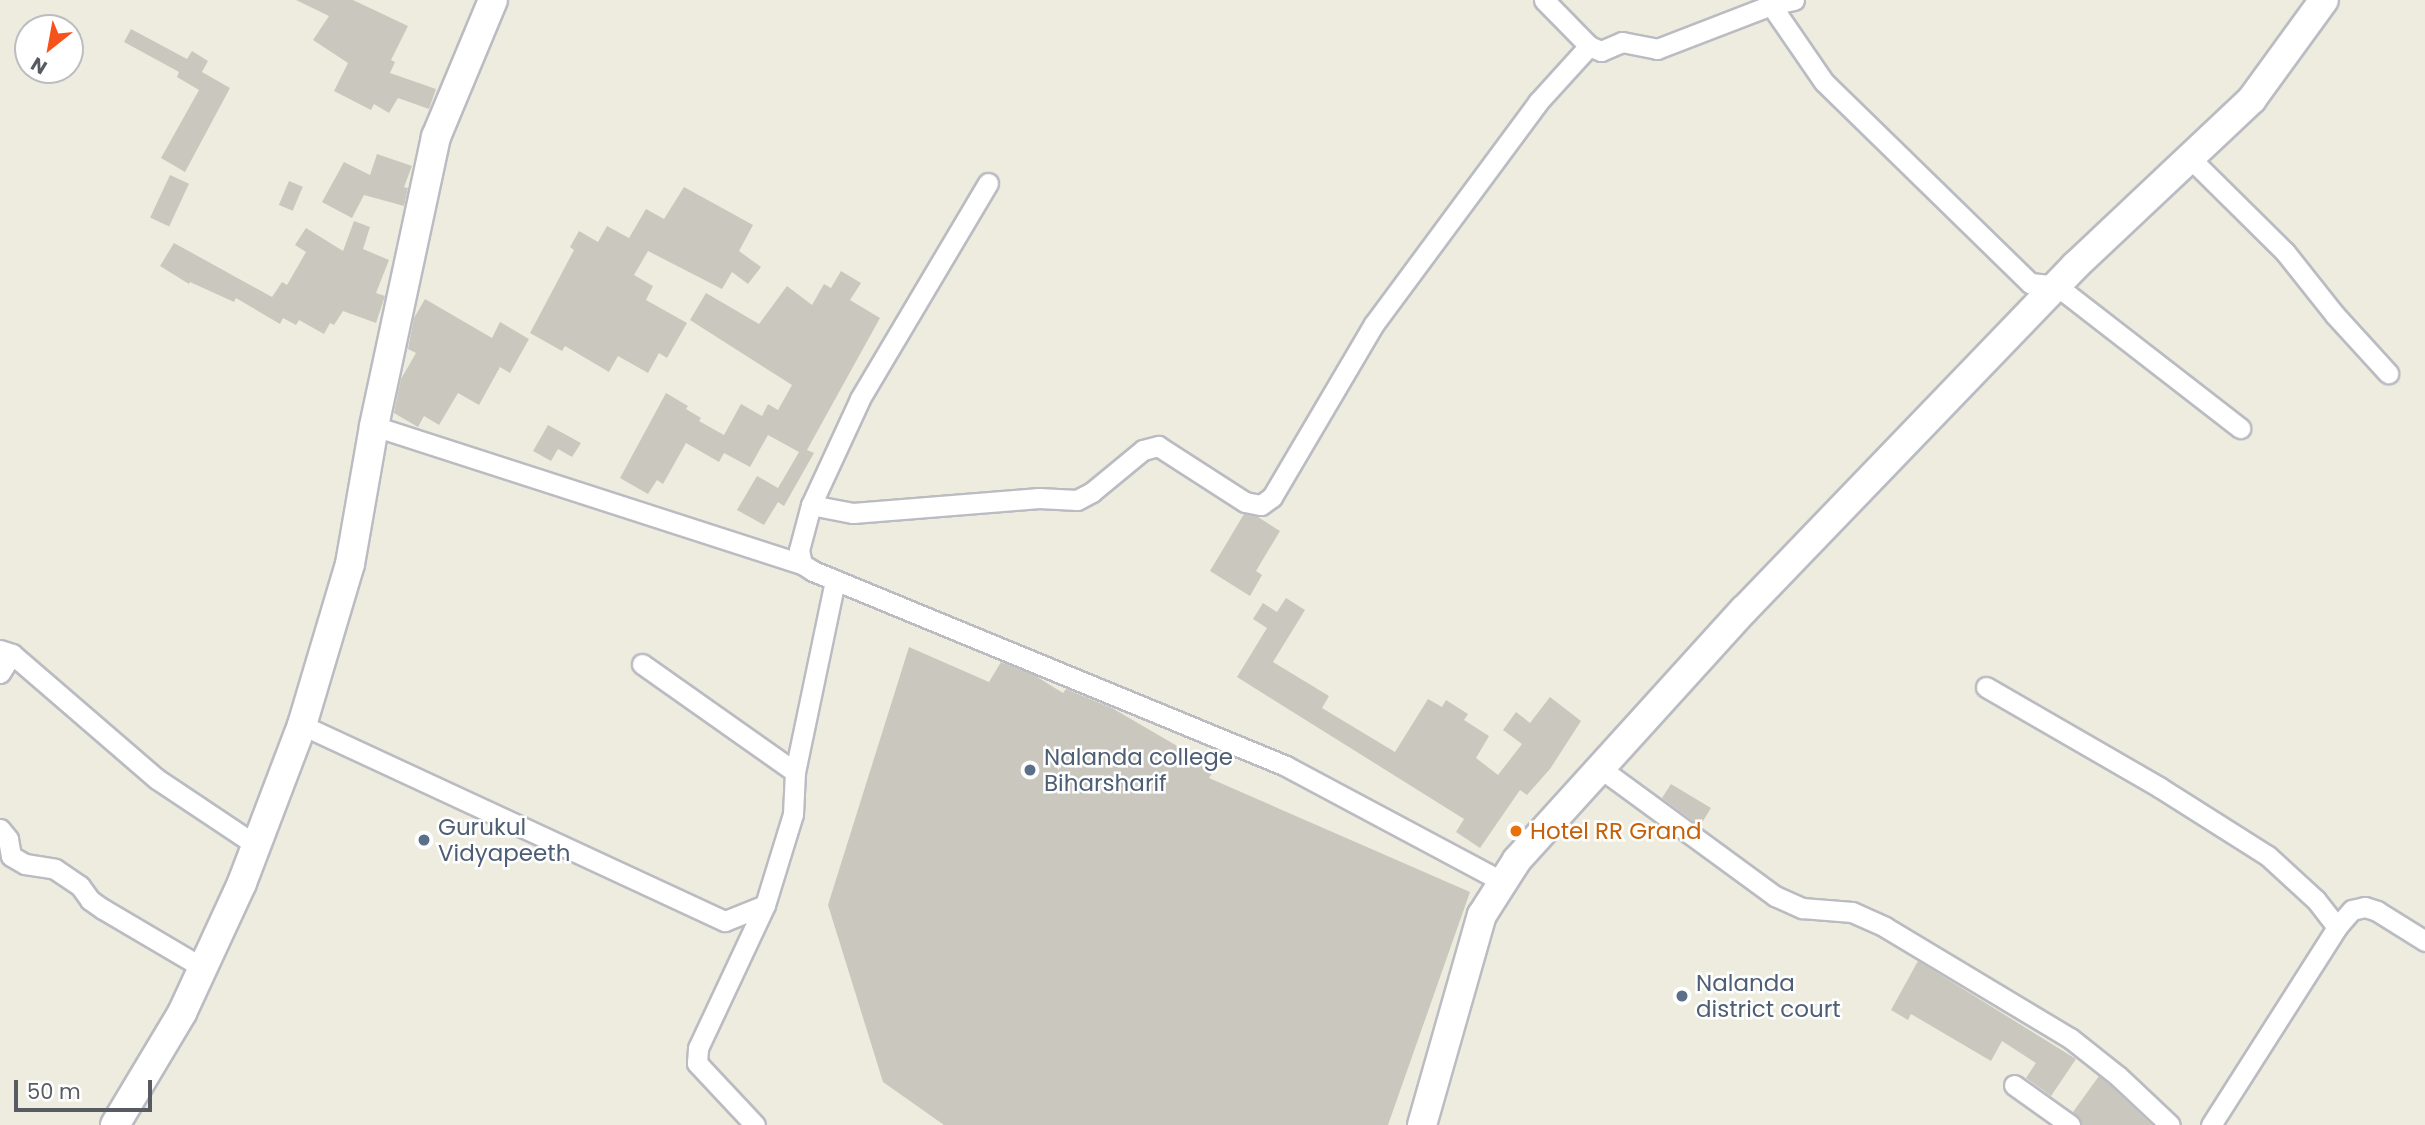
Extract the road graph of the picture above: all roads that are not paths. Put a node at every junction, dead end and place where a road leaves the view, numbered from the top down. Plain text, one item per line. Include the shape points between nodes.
1 (493, 0) edge
2 (1544, 0) edge
3 (1794, 0) edge
4 (2324, 0) edge
5 (1771, 5) junction
6 (1590, 46) junction
7 (2190, 158) junction
8 (988, 183) dead end
9 (2057, 286) junction
10 (2388, 373) dead end
11 (374, 426) junction
12 (2240, 428) dead end
13 (811, 505) junction
14 (802, 564) junction
15 (835, 580) junction
16 (6, 652) edge
17 (642, 664) dead end
18 (0, 673) edge
19 (1986, 687) dead end
20 (302, 725) junction
21 (1600, 768) junction
22 (796, 772) junction
23 (0, 829) edge
24 (257, 845) junction
25 (1503, 882) junction
26 (765, 905) junction
27 (2337, 927) junction
28 (2425, 941) edge
29 (203, 968) junction
30 (2014, 1085) dead end
31 (115, 1125) edge
32 (755, 1125) edge
33 (1422, 1125) edge
34 (2070, 1125) edge
35 (2170, 1125) edge
36 (2211, 1125) edge

1 - 11 main road via 436,136
2 - 6 street
3 - 5 street
4 - 7 main road via 2252,99
5 - 6 street via 1657,49 1622,42 1601,51
5 - 9 street via 1824,82 2030,283
6 - 13 street via 1538,102 1374,324 1272,497 1261,505 1245,502 1158,446 1143,450 1077,500 1039,498 853,513
7 - 9 main road
7 - 10 street via 2285,252
8 - 13 street via 860,399
9 - 12 street
9 - 21 main road via 1744,610
11 - 14 street
11 - 20 main road via 350,564
13 - 14 street via 799,550
14 - 15 street
15 - 22 street
15 - 25 street via 1286,766
16 - 18 street
16 - 24 street via 157,779
17 - 22 street
19 - 27 street via 2268,856 2316,900
20 - 24 main road
20 - 26 street via 724,921
21 - 25 main road via 1517,860
21 - 35 street via 1774,896 1802,908 1852,912 1885,927 2070,1038
22 - 26 street via 793,814
23 - 29 street via 9,839 11,856 25,864 55,869 103,909
24 - 29 main road
25 - 33 main road via 1482,915
26 - 32 street via 698,1048 697,1063
27 - 28 street via 2352,910 2365,907
27 - 36 street
29 - 31 main road via 182,1013
30 - 34 street

